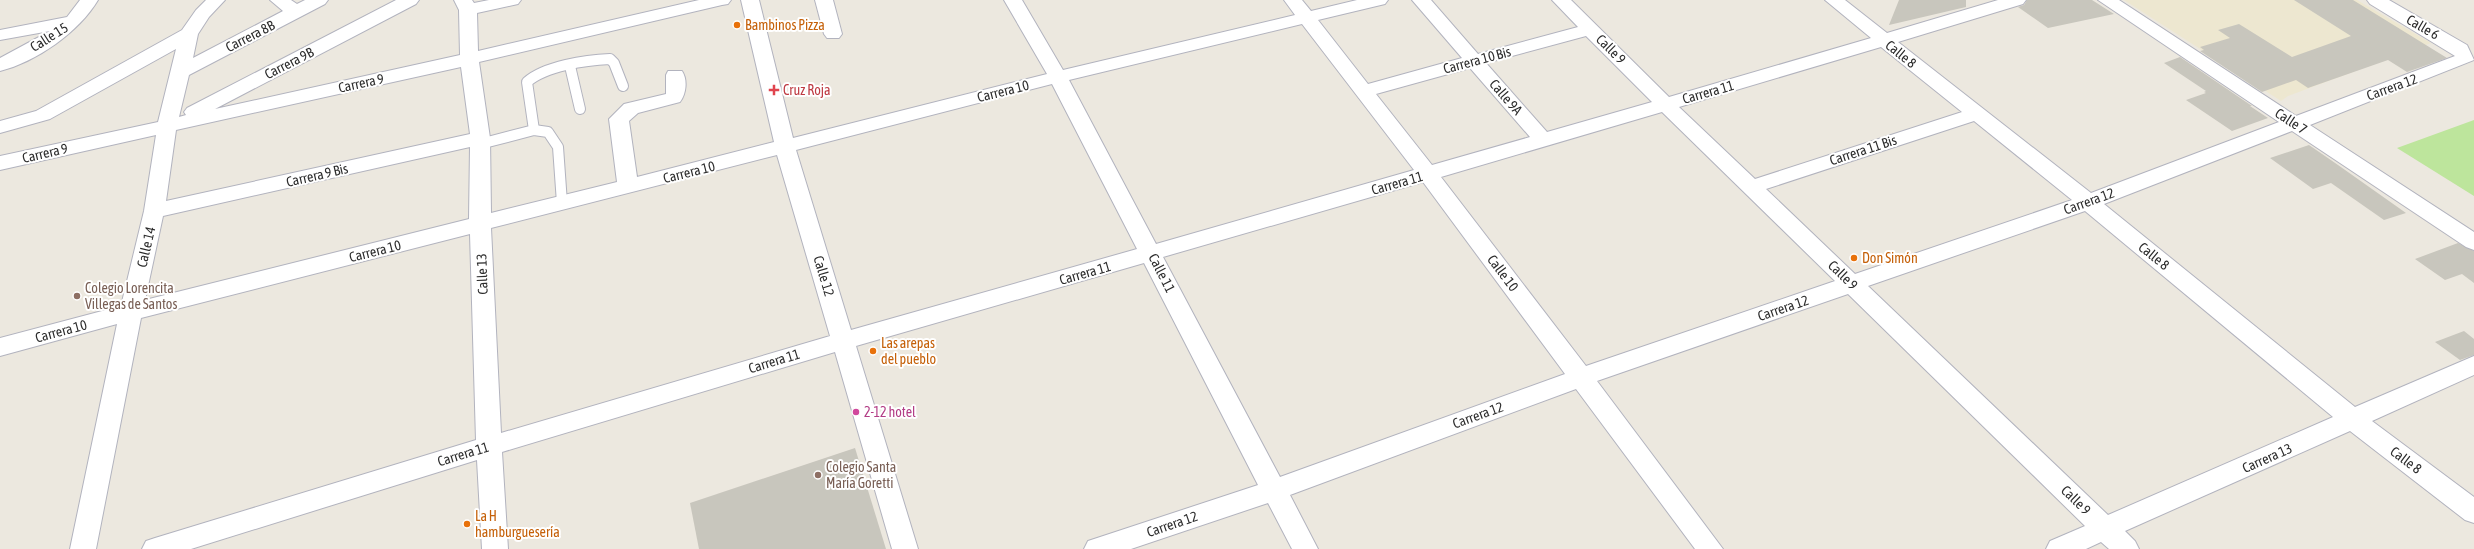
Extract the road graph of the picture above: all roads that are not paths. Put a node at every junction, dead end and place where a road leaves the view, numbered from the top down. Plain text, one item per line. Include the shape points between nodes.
1 (89, 0) edge
2 (216, 0) edge
3 (279, 0) edge
4 (319, 0) edge
5 (410, 0) edge
6 (512, 0) edge
7 (722, 0) edge
8 (750, 0) edge
9 (824, 0) edge
10 (1013, 0) edge
11 (1293, 0) edge
12 (1379, 0) edge
13 (1422, 0) edge
14 (1561, 0) edge
15 (1834, 0) edge
16 (2017, 0) edge
17 (2107, 0) edge
18 (2376, 0) edge
19 (465, 5) edge
20 (658, 7) edge
21 (296, 12) junction
22 (1307, 17) junction
23 (75, 20) junction
24 (1590, 29) junction
25 (189, 34) junction
26 (833, 34) dead end
27 (0, 36) edge
28 (1884, 40) junction
29 (2466, 58) joint
30 (469, 59) junction
31 (1475, 60) junction
32 (0, 65) edge
33 (570, 66) junction
34 (181, 71) junction
35 (675, 75) dead end
36 (1058, 77) junction
37 (623, 86) dead end
38 (1364, 91) junction
39 (1665, 104) junction
40 (580, 109) dead end
41 (1975, 114) junction
42 (2294, 122) junction
43 (168, 125) junction
44 (0, 127) edge
45 (534, 130) junction
46 (1543, 140) junction
47 (480, 141) junction
48 (786, 147) junction
49 (0, 163) edge
50 (1428, 174) junction
51 (1751, 186) junction
52 (628, 187) junction
53 (2088, 202) junction
54 (562, 203) junction
55 (154, 211) junction
56 (480, 224) junction
57 (2474, 242) edge
58 (1152, 254) junction
59 (1853, 284) junction
60 (131, 312) junction
61 (843, 341) junction
62 (0, 347) edge
63 (2474, 365) edge
64 (1582, 377) junction
65 (2354, 420) junction
66 (489, 446) junction
67 (1274, 490) junction
68 (2474, 512) edge
69 (2105, 529) junction
70 (83, 549) edge
71 (155, 549) edge
72 (495, 549) edge
73 (905, 549) edge
74 (1097, 549) edge
75 (1305, 549) edge
76 (1710, 549) edge
77 (2059, 549) edge
78 (2126, 549) edge

1 - 23 street, Calle 15 via 85,10
2 - 25 street, Calle 14 via 202,14
3 - 21 street
4 - 21 street, Carrera 8B
5 - 43 street, Carrera 9B
6 - 19 street
7 - 20 street, Carrera 9
8 - 48 street, Calle 12
9 - 26 street
10 - 36 street, Calle 11
11 - 22 street, Calle 10
12 - 22 street, Carrera 10
13 - 31 street, Calle 9A
14 - 24 street, Calle 9
15 - 28 street, Calle 8
16 - 28 street, Carrera 11
17 - 42 street, Calle 7
18 - 29 street, Calle 6 via 2460,49
19 - 30 street, Calle 13
20 - 30 street, Carrera 9
21 - 34 street, Carrera 8B
22 - 36 street, Carrera 10
22 - 38 street, Calle 10
23 - 27 street
23 - 32 street, Calle 15 via 44,42
24 - 31 street, Carrera 10 Bis
24 - 39 street, Calle 9
25 - 34 street, Calle 14
25 - 44 street via 43,115
28 - 39 street, Carrera 11
28 - 41 street, Calle 8
29 - 42 street, Carrera 12
30 - 43 street, Carrera 9
30 - 47 street, Calle 13
31 - 38 street, Carrera 10 Bis
31 - 46 street, Calle 9A
33 - 37 lane via 602,58 610,59
33 - 40 lane
33 - 45 lane via 536,74 527,82
34 - 43 street, Calle 14
35 - 52 street via 676,94 673,98 631,108 619,119
36 - 48 street, Carrera 10
36 - 58 street, Calle 11
38 - 50 street, Calle 10
39 - 46 street, Carrera 11
39 - 51 street, Calle 9
41 - 51 street, Carrera 11 Bis
41 - 53 street, Calle 8
42 - 53 street, Carrera 12
42 - 57 street, Calle 7
43 - 49 street, Carrera 9
43 - 55 street, Calle 14
45 - 47 lane
45 - 54 lane via 548,132 558,147
46 - 50 street, Carrera 11
47 - 55 street, Carrera 9 Bis
47 - 56 street, Calle 13
48 - 52 street, Carrera 10
48 - 61 street, Calle 12
50 - 58 street, Carrera 11
50 - 64 street, Calle 10
51 - 59 street, Calle 9
52 - 54 street, Carrera 10
53 - 59 street, Carrera 12
53 - 65 street, Calle 8
54 - 56 street, Carrera 10
55 - 60 street, Calle 14
56 - 60 street, Carrera 10
56 - 66 street, Calle 13
58 - 61 street, Carrera 11
58 - 67 street, Calle 11
59 - 64 street, Carrera 12
59 - 69 street, Calle 9
60 - 62 street, Carrera 10
60 - 70 street, Calle 14
61 - 66 street, Carrera 11
61 - 73 street, Calle 12
63 - 65 street, Carrera 13
64 - 67 street, Carrera 12
64 - 76 street, Calle 10
65 - 68 street, Calle 8
65 - 69 street, Carrera 13
66 - 71 street, Carrera 11
66 - 72 street, Calle 13
67 - 74 street, Carrera 12
67 - 75 street, Calle 11
69 - 77 street, Carrera 13
69 - 78 street, Calle 9

